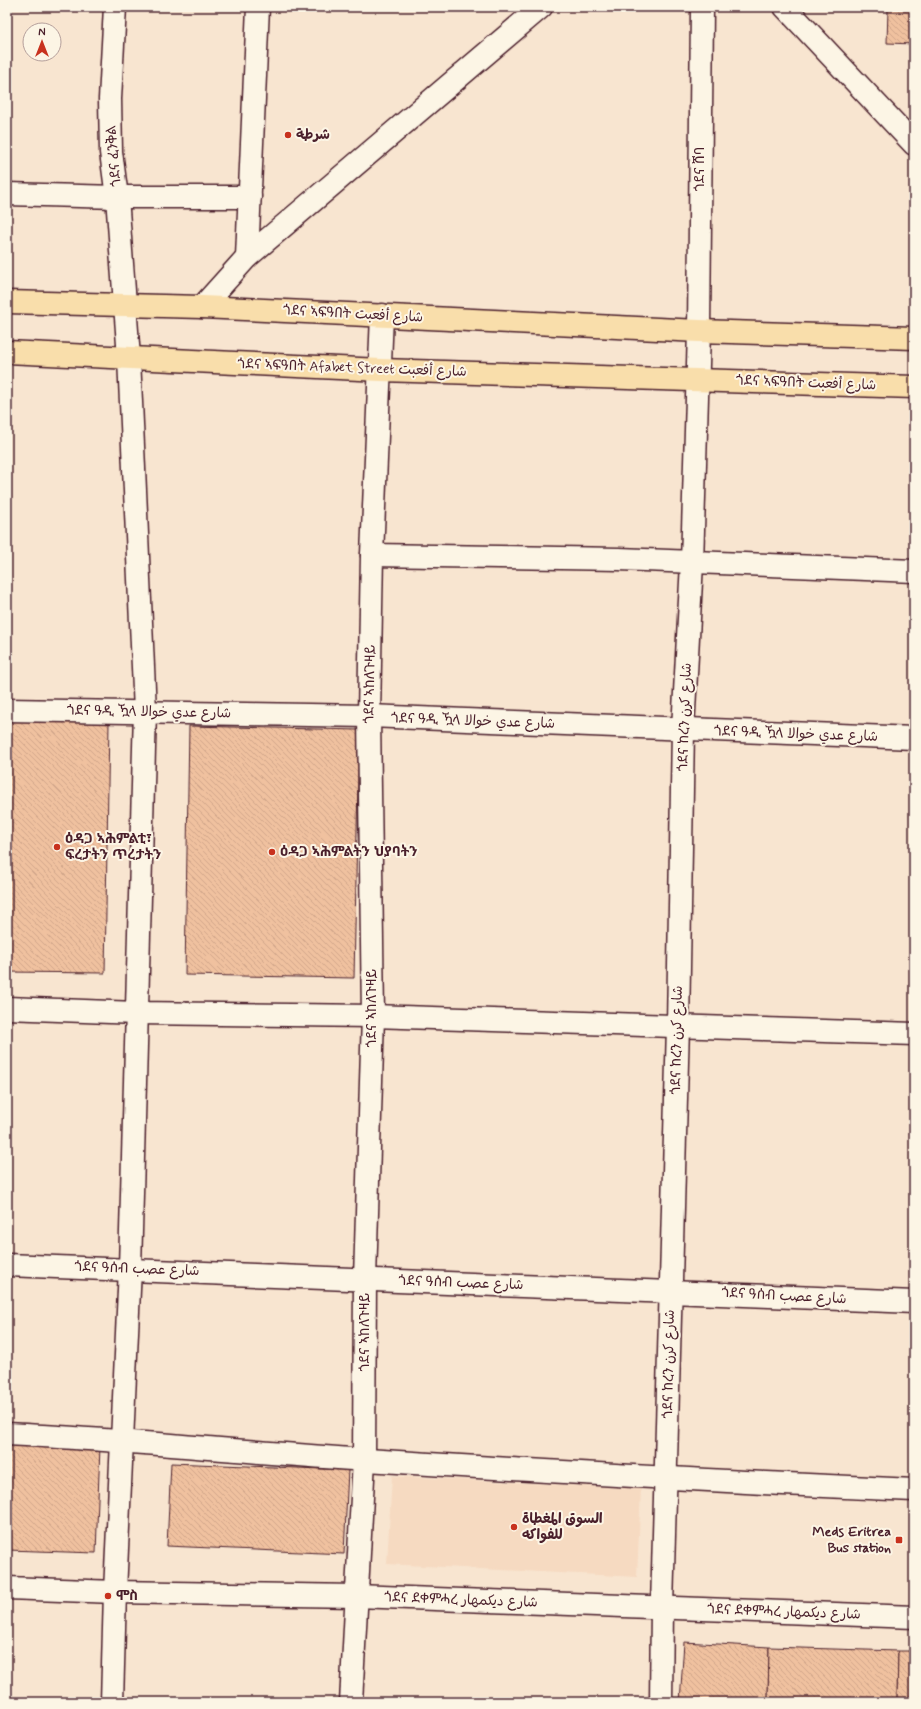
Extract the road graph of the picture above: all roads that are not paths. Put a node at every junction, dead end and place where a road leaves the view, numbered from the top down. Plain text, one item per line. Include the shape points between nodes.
1 (115, 7) edge
2 (258, 7) edge
3 (541, 7) edge
4 (702, 7) edge
5 (785, 7) edge
6 (914, 144) edge
7 (7, 194) edge
8 (250, 197) junction
9 (117, 198) junction
10 (247, 257) junction
11 (7, 302) edge
12 (126, 306) junction
13 (202, 307) junction
14 (382, 315) junction
15 (699, 331) junction
16 (914, 338) edge
17 (7, 352) edge
18 (129, 358) junction
19 (381, 370) junction
20 (698, 379) junction
21 (914, 387) edge
22 (372, 555) junction
23 (692, 563) junction
24 (914, 571) edge
25 (7, 710) edge
26 (145, 711) junction
27 (369, 716) junction
28 (683, 729) junction
29 (914, 738) edge
30 (7, 1008) edge
31 (136, 1013) junction
32 (373, 1016) junction
33 (678, 1026) junction
34 (914, 1034) edge
35 (7, 1265) edge
36 (130, 1268) junction
37 (365, 1279) junction
38 (671, 1291) junction
39 (914, 1302) edge
40 (7, 1434) edge
41 (122, 1440) junction
42 (364, 1460) junction
43 (666, 1479) junction
44 (914, 1490) edge
45 (7, 1588) edge
46 (115, 1592) junction
47 (356, 1596) junction
48 (662, 1607) junction
49 (914, 1617) edge
50 (112, 1702) edge
51 (351, 1702) edge
52 (662, 1702) edge

1 - 9 street, ጎደና ፈንቅል via 110,99 111,152
2 - 8 street
3 - 10 street
4 - 15 street, ጎደና ሸባ
5 - 6 street
7 - 9 street
8 - 9 street
8 - 10 street
9 - 12 street, ጎደና ፈንቅል
10 - 13 street
11 - 12 highway, ጎደና ኣፍዓበት شارع أفعبت
12 - 13 highway, ጎደና ኣፍዓበት شارع أفعبت
12 - 18 street, ጎደና ፈንቅል
13 - 14 highway, ጎደና ኣፍዓበት شارع أفعبت
14 - 15 highway, ጎደና ኣፍዓበት شارع أفعبت
14 - 19 street, ጎደና ኣከለጉዛይ
15 - 16 highway, ጎደና ኣፍዓበት شارع أفعبت
15 - 20 street, ጎደና ሸባ
17 - 18 highway, ጎደና ኣፍዓበት Afabet Street شارع أفعبت
18 - 19 highway, ጎደና ኣፍዓበት Afabet Street شارع أفعبت
18 - 26 street, ጎደና ፈንቅል
19 - 20 highway, ጎደና ኣፍዓበት Afabet Street شارع أفعبت
19 - 22 street, ጎደና ኣከለጉዛይ
20 - 21 highway, ጎደና ኣፍዓበት شارع أفعبت
20 - 23 street, ጎደና ከረን شارع كرن
22 - 23 street via 619,559
22 - 27 street, ጎደና ኣከለጉዛይ
23 - 24 street
23 - 28 street, ጎደና ከረን شارع كرن
25 - 26 street, ጎደና ዓዲ ዃላ شارع عدي خوالا
26 - 27 street, ጎደና ዓዲ ዃላ شارع عدي خوالا
26 - 31 street, ጎደና ፈንቅል
27 - 28 street, ጎደና ዓዲ ዃላ شارع عدي خوالا
27 - 32 street, ጎደና ኣከለጉዛይ
28 - 29 street, ጎደና ዓዲ ዃላ شارع عدي خوالا
28 - 33 street, ጎደና ከረን شارع كرن
30 - 31 street
31 - 32 street
31 - 36 street, ጎደና ፈንቅል
32 - 33 street
32 - 37 street, ጎደና ኣከለጉዛይ
33 - 34 street
33 - 38 street, ጎደና ከረን شارع كرن
35 - 36 street, ጎደና ዓሰብ شارع عصب
36 - 37 street, ጎደና ዓሰብ شارع عصب
36 - 41 street, ጎደና ፈንቅል
37 - 38 street, ጎደና ዓሰብ شارع عصب
37 - 42 street, ጎደና ኣከለጉዛይ
38 - 39 street, ጎደና ዓሰብ شارع عصب
38 - 43 street, ጎደና ከረን شارع كرن
40 - 41 street
41 - 42 street
41 - 46 street, ጎደና ፈንቅል
42 - 43 street
42 - 47 street, ጎደና ኣከለጉዛይ
43 - 44 street
43 - 48 street, ጎደና ከረን شارع كرن
45 - 46 street, ጎደና ደቀምሓረ شارع ديكمهار
46 - 47 street, ጎደና ደቀምሓረ شارع ديكمهار
46 - 50 street, ጎደና ፈንቅል
47 - 48 street, ጎደና ደቀምሓረ شارع ديكمهار
47 - 51 street, ጎደና ኣከለጉዛይ
48 - 49 street, ጎደና ደቀምሓረ شارع ديكمهار
48 - 52 street, ጎደና ከረን شارع كرن

